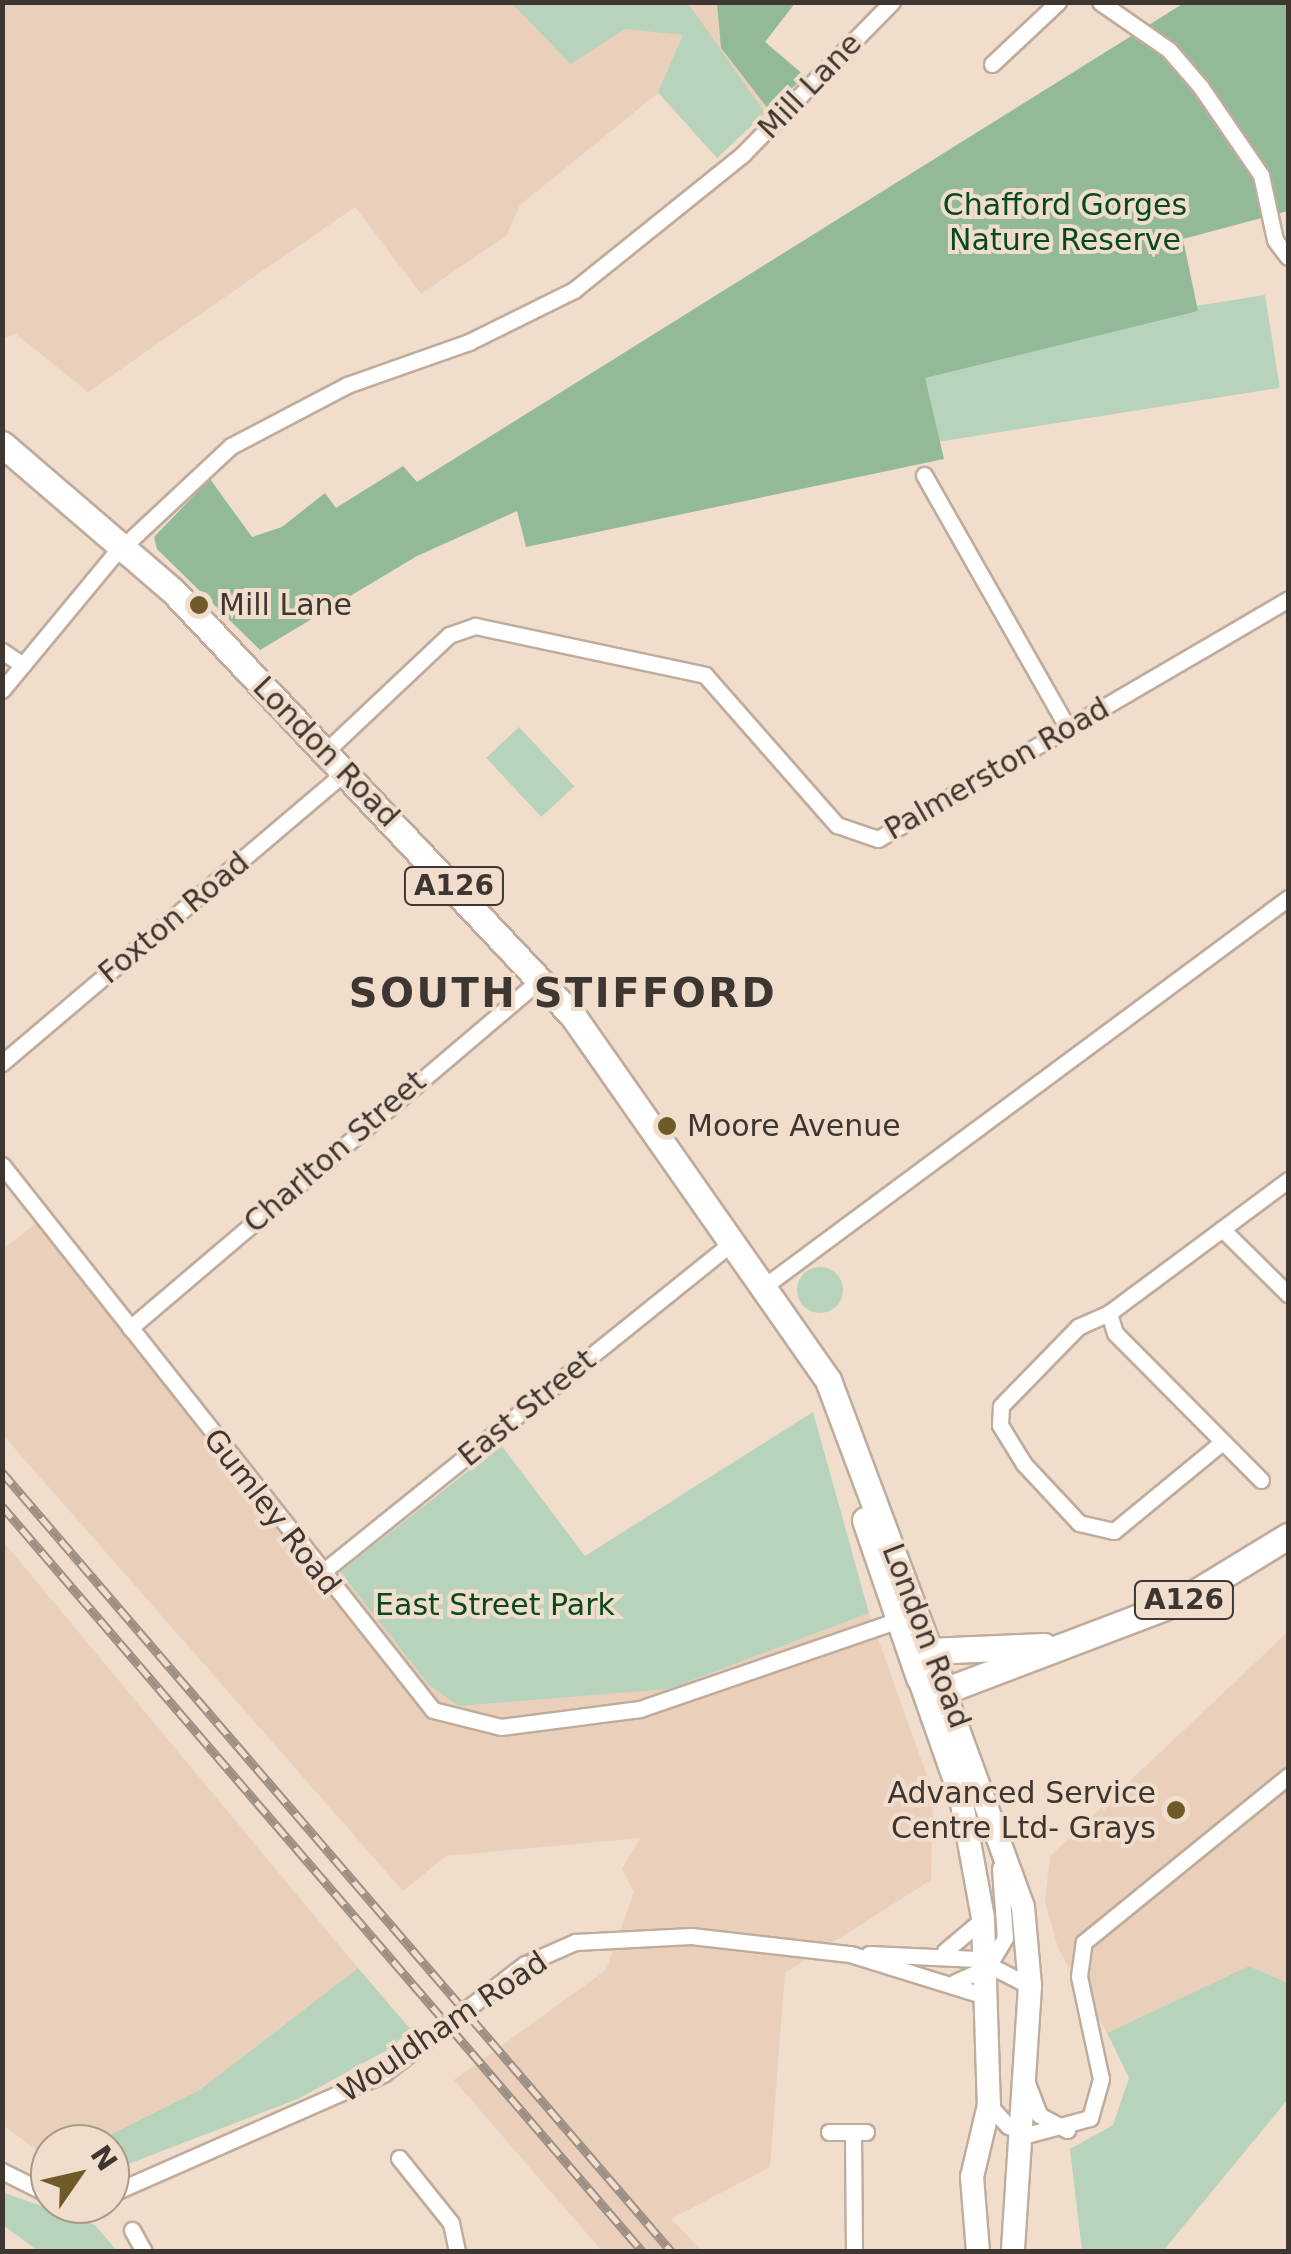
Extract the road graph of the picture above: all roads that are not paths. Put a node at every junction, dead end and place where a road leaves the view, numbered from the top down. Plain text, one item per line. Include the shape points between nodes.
1 (892, 2) edge
2 (1058, 2) edge
3 (1100, 2) edge
4 (992, 64) dead end
5 (1287, 256) edge
6 (2, 444) edge
7 (924, 476) dead end
8 (123, 545) junction
9 (1288, 599) edge
10 (2, 651) edge
11 (23, 665) junction
12 (2, 690) edge
13 (1068, 728) junction
14 (326, 751) junction
15 (345, 772) junction
16 (1288, 898) edge
17 (542, 978) junction
18 (2, 1064) edge
19 (2, 1166) edge
20 (1288, 1180) edge
21 (1222, 1229) junction
22 (734, 1241) junction
23 (766, 1285) junction
24 (1288, 1294) edge
25 (1109, 1314) junction
26 (130, 1328) junction
27 (828, 1380) junction
28 (1220, 1443) junction
29 (1260, 1480) dead end
30 (1288, 1536) edge
31 (320, 1574) junction
32 (911, 1598) junction
33 (896, 1621) junction
34 (1069, 1644) junction
35 (928, 1651) junction
36 (919, 1678) junction
37 (944, 1691) junction
38 (1288, 1776) edge
39 (989, 1800) junction
40 (983, 1918) junction
41 (942, 1952) junction
42 (850, 1954) junction
43 (987, 1968) junction
44 (955, 1982) junction
45 (1030, 1986) junction
46 (985, 1996) junction
47 (1026, 2084) junction
48 (989, 2105) junction
49 (1067, 2130) junction
50 (1022, 2131) junction
51 (829, 2132) dead end
52 (399, 2158) dead end
53 (2, 2171) edge
54 (30, 2185) edge
55 (130, 2185) edge
56 (132, 2230) dead end
57 (144, 2252) edge
58 (457, 2252) edge
59 (854, 2252) edge
60 (978, 2252) edge
61 (1013, 2252) edge

1 - 8 street, Mill Lane via 744,154 574,290 288,412 203,468
2 - 4 street
3 - 5 street via 1169,50 1200,86 1260,175
6 - 8 main road, London Road / A126
7 - 13 street
8 - 11 street, Mill Lane
8 - 14 main road, London Road / A126
9 - 13 street, Palmerston Road
10 - 11 street
11 - 12 street, Mill Lane
13 - 14 street, Palmerston Road via 865,840 837,825 704,675 474,626 448,635
14 - 15 main road, London Road / A126
15 - 17 main road, London Road / A126
15 - 18 street, Foxton Road
16 - 23 street
17 - 22 main road, London Road / A126
17 - 26 street, Charlton Street
19 - 26 street, Gumley Road
20 - 21 street
21 - 24 street
21 - 25 street
22 - 23 main road, London Road / A126
22 - 31 street, East Street
23 - 27 main road, London Road / A126
25 - 28 street via 1116,1333
25 - 28 street via 1078,1327 1001,1406 1000,1425 1024,1464 1074,1519 1114,1530 1131,1526
26 - 31 street, Gumley Road
27 - 32 main road, London Road / A126
27 - 33 main road, London Road / A126
28 - 29 street
30 - 34 main road, A126 via 1184,1600
31 - 33 street, Gumley Road via 416,1697 458,1722 501,1727 692,1697
32 - 33 main road
32 - 35 main road, London Road / A126
33 - 35 main road, A126
33 - 36 main road, London Road / A126
34 - 35 main road, A126
34 - 37 main road, A126
35 - 36 main road
35 - 37 main road, London Road / A126
36 - 37 main road
36 - 40 street, London Road via 961,1798
37 - 39 street, London Road
38 - 49 street via 1084,1942 1079,1976 1102,2092 1090,2118
39 - 43 street via 1008,1925
39 - 45 street, London Road via 1023,1907
40 - 41 street via 962,1946
40 - 43 street, London Road
41 - 42 street, Wouldham Road
41 - 43 street, Wouldham Road
42 - 44 street, Wouldham Road
42 - 55 street, Wouldham Road, bridge via 622,1935 525,1964 383,2074
43 - 44 street
43 - 45 street, Wouldham Road
43 - 46 street, London Road
44 - 46 street, Wouldham Road
45 - 47 street, London Road
46 - 48 street, London Road
47 - 49 street via 1038,2115
47 - 50 street, London Road
48 - 50 street
48 - 60 street, London Road via 972,2177
49 - 50 street
50 - 61 street, London Road
51 - 59 street via 860,2134
52 - 58 street via 451,2223
53 - 54 street
56 - 57 street

